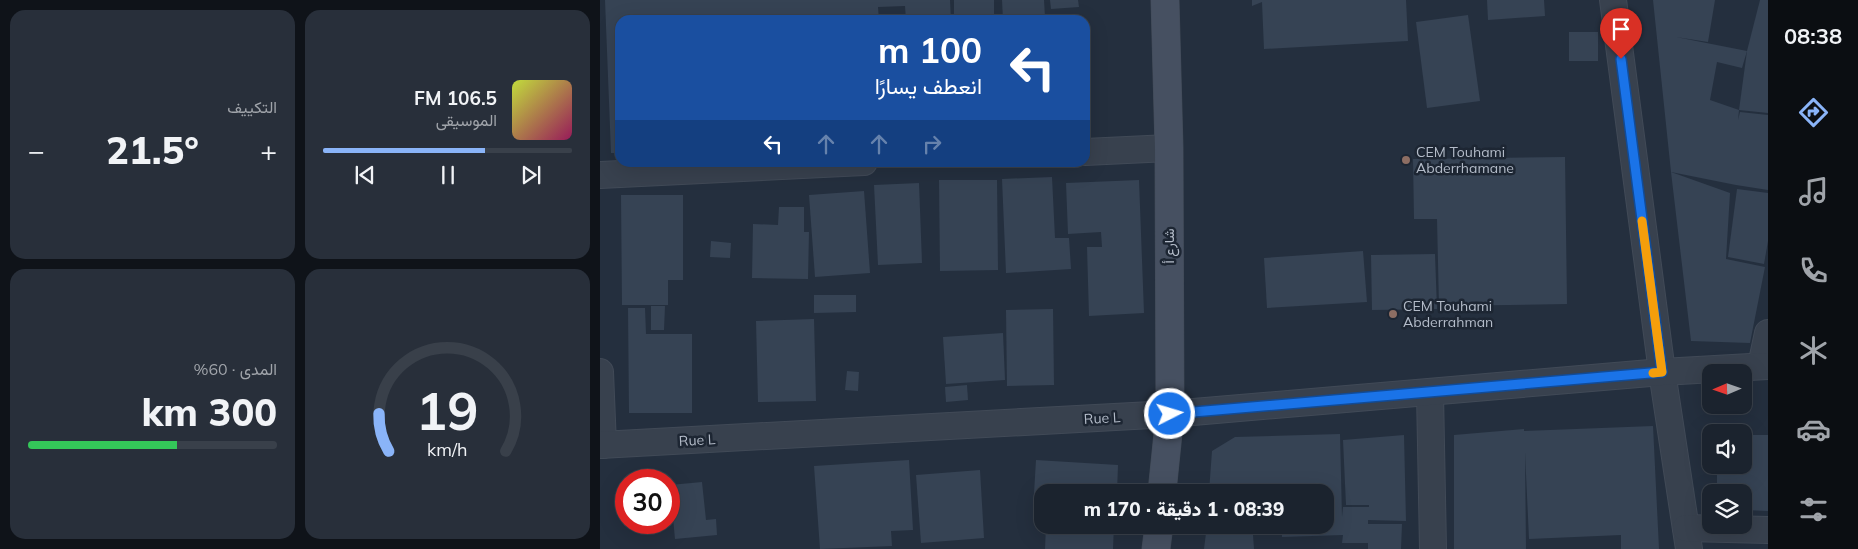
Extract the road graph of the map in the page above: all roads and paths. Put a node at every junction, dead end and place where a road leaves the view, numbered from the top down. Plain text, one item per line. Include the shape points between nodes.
1 (1165, 0) edge
2 (1613, 0) edge
3 (1169, 148) junction
4 (1090, 152) edge
5 (762, 167) edge
6 (600, 175) edge
7 (1768, 333) edge
8 (1765, 366) edge
9 (600, 372) edge
10 (1662, 372) junction
11 (1430, 393) junction
12 (1170, 414) junction
13 (602, 445) edge
14 (1163, 484) edge
15 (1768, 530) edge
16 (1158, 534) edge
17 (1687, 539) edge
18 (1156, 549) edge
19 (1433, 549) edge

1 - 3 street, شارع أ
2 - 10 street
3 - 4 street
3 - 12 street, شارع أ
5 - 6 street
7 - 8 street
8 - 10 street, Rue L
9 - 13 street
10 - 11 street, Rue L
10 - 17 street
11 - 12 street, Rue L
11 - 19 street
12 - 13 street, Rue L
12 - 14 street, شارع أ
15 - 17 street
16 - 18 street

